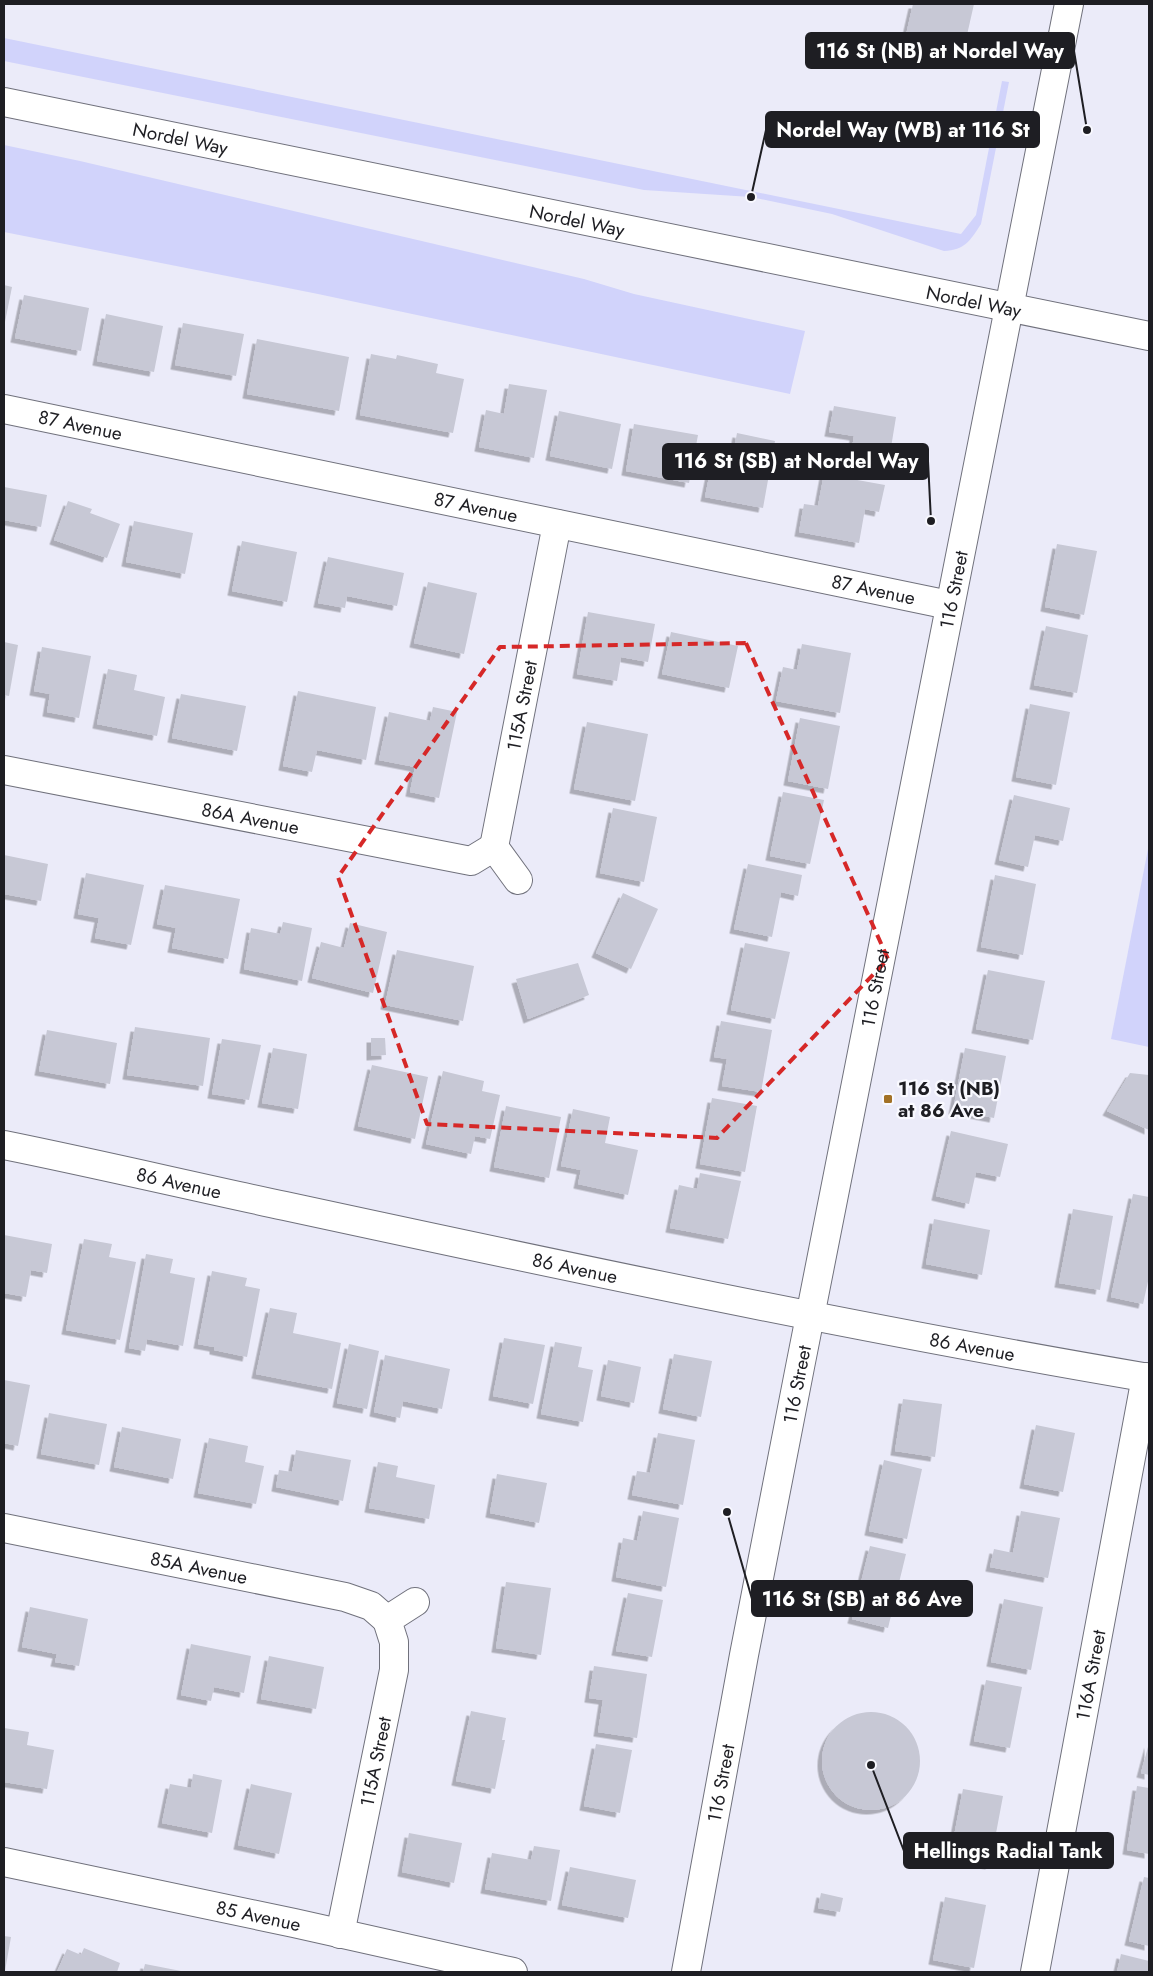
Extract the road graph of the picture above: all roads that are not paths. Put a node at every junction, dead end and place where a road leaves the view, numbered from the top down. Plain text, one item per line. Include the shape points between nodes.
1 (1069, 4) edge
2 (4, 102) edge
3 (1008, 308) junction
4 (1149, 336) edge
5 (4, 409) edge
6 (557, 524) junction
7 (949, 605) junction
8 (4, 770) edge
9 (494, 848) junction
10 (518, 880) dead end
11 (4, 1145) edge
12 (810, 1316) junction
13 (1148, 1378) edge
14 (4, 1528) edge
15 (415, 1602) dead end
16 (387, 1620) junction
17 (4, 1862) edge
18 (340, 1934) junction
19 (514, 1972) edge
20 (686, 1972) edge
21 (1035, 1972) edge

1 - 3 street, 116 Street
2 - 3 street, Nordel Way
3 - 4 street, Nordel Way
3 - 7 street, 116 Street
5 - 6 street, 87 Avenue
6 - 7 street, 87 Avenue
6 - 9 street, 115A Street
7 - 12 street, 116 Street
8 - 9 street, 86A Avenue via 471,861
9 - 10 street
11 - 12 street, 86 Avenue
12 - 13 street, 86 Avenue
12 - 20 street, 116 Street
13 - 21 street, 116A Street
14 - 16 street, 85A Avenue via 345,1597 371,1606
15 - 16 street
16 - 18 street, 115A Street via 394,1642 394,1670
17 - 18 street, 85 Avenue
18 - 19 street, 85 Avenue

